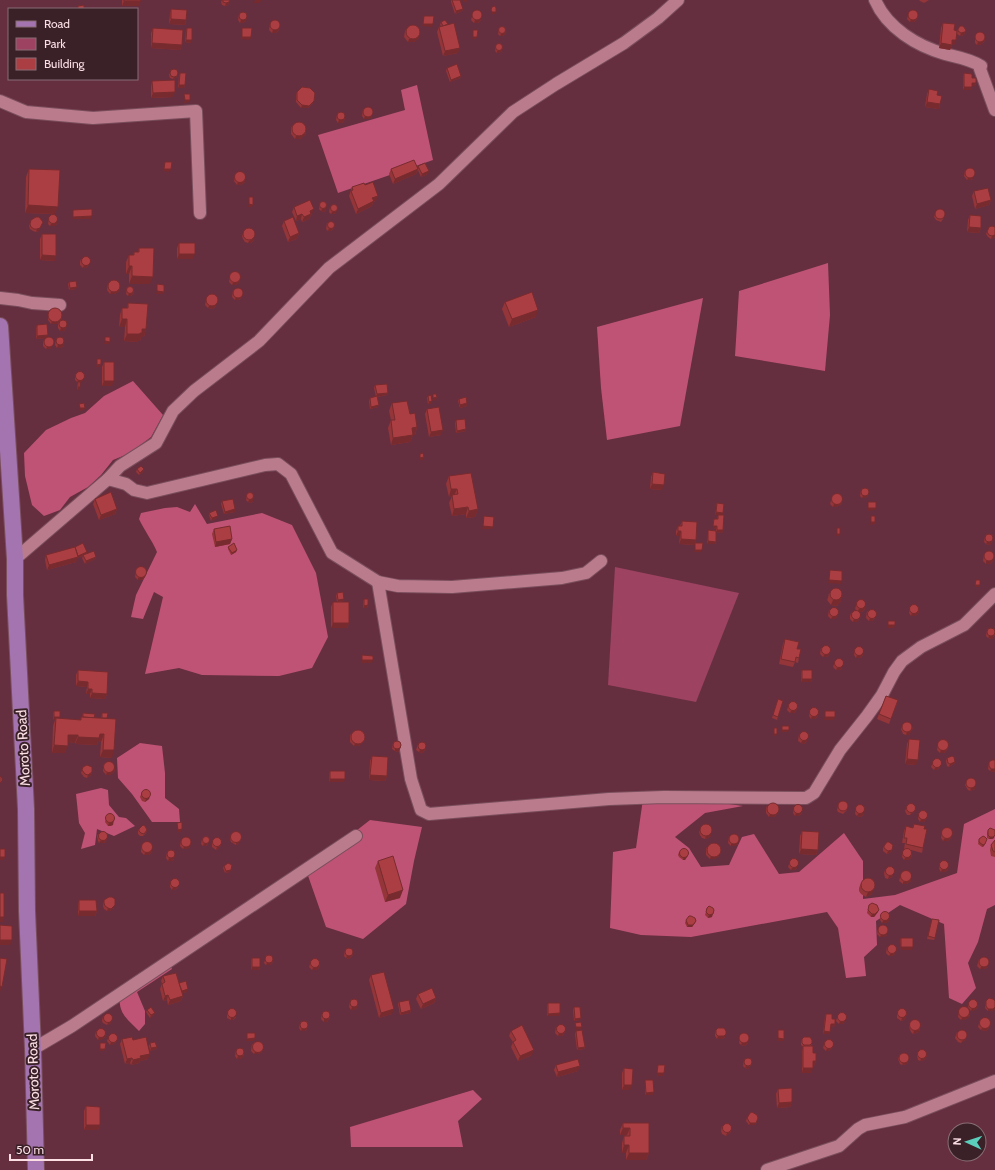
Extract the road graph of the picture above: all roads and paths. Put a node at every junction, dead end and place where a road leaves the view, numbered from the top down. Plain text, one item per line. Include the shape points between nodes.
1 (678, 0) edge
2 (875, 0) edge
3 (0, 101) edge
4 (995, 110) edge
5 (200, 212) dead end
6 (0, 298) edge
7 (60, 305) dead end
8 (0, 326) edge
9 (108, 479) junction
10 (15, 559) junction
11 (601, 561) dead end
12 (378, 582) junction
13 (995, 594) edge
14 (356, 836) dead end
15 (33, 1049) junction
16 (995, 1081) edge
17 (36, 1170) edge
18 (767, 1170) edge

1 - 9 street via 624,43 513,112 439,184 329,268 258,341 194,391 174,411 156,443 120,466
2 - 4 street via 890,23 907,36 943,54 981,66
3 - 5 street via 26,112 93,118 196,111
6 - 7 street
8 - 10 main road, Moroto Road
9 - 10 street
9 - 12 street via 147,493 278,464 291,474 332,553
10 - 15 main road, Moroto Road
11 - 12 street via 586,573 562,578 452,587 398,586
12 - 13 street via 411,779 421,810 429,814 609,799 806,798 814,793 840,750 882,695 902,661 920,647 964,624
14 - 15 street via 72,1026
15 - 17 main road, Moroto Road
16 - 18 street via 905,1118 865,1125 838,1146

